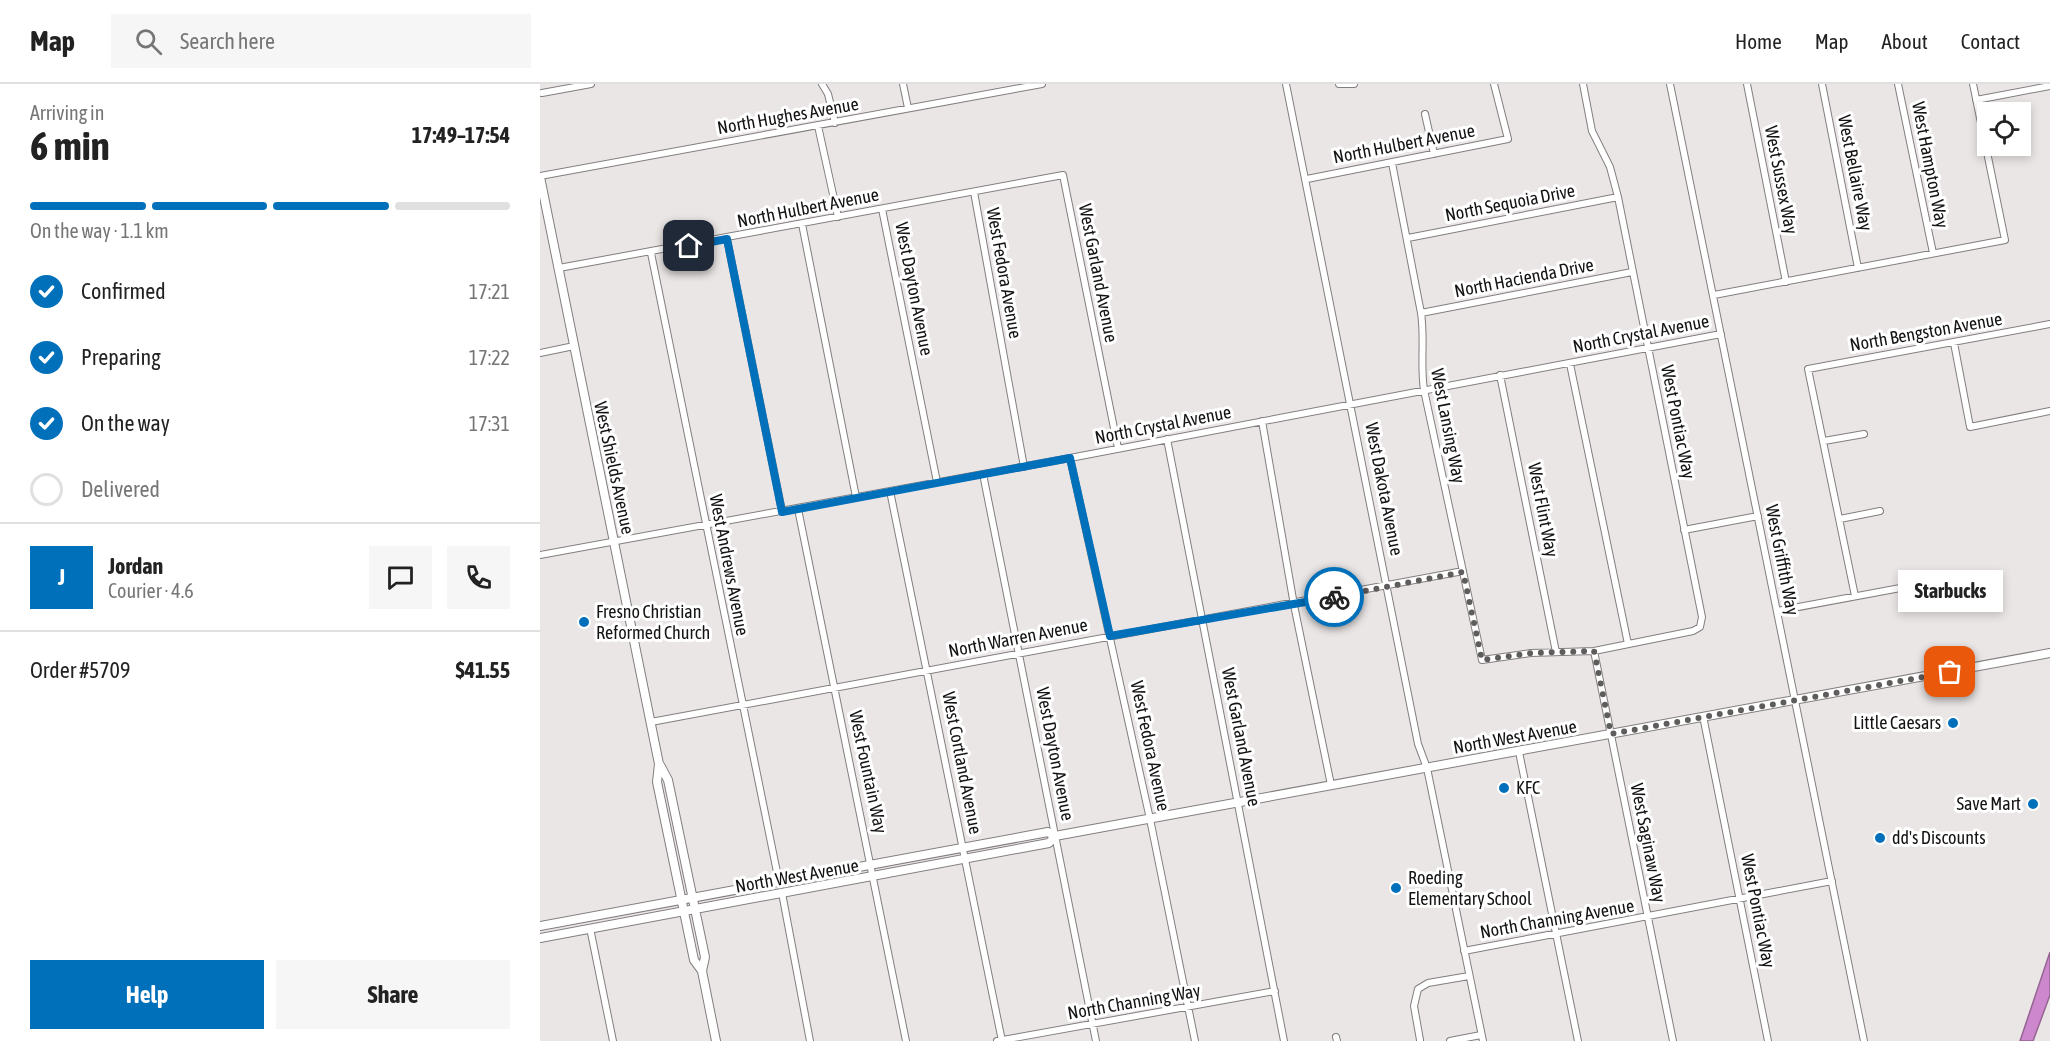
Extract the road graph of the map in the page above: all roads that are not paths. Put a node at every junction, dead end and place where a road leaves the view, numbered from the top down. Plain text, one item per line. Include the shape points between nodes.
1 (591, 84) edge
2 (822, 84) edge
3 (903, 84) edge
4 (1042, 84) edge
5 (1295, 84) edge
6 (1338, 84) edge
7 (1354, 84) edge
8 (1496, 84) edge
9 (1583, 84) edge
10 (1670, 84) edge
11 (1747, 84) edge
12 (1822, 84) edge
13 (1898, 84) edge
14 (1973, 84) edge
15 (1286, 85) edge
16 (2050, 85) edge
17 (542, 93) dead end
18 (1976, 100) junction
19 (908, 108) junction
20 (1425, 114) dead end
21 (835, 123) junction
22 (818, 126) junction
23 (1434, 154) junction
24 (1392, 163) junction
25 (1063, 175) joint
26 (540, 177) edge
27 (1307, 180) junction
28 (974, 192) junction
29 (1618, 197) junction
30 (882, 209) junction
31 (838, 217) junction
32 (802, 224) junction
33 (1408, 238) junction
34 (727, 239) junction
35 (651, 253) junction
36 (1933, 253) junction
37 (559, 268) junction
38 (1858, 268) junction
39 (1632, 272) junction
40 (1786, 282) junction
41 (1714, 295) junction
42 (1421, 313) junction
43 (2050, 324) edge
44 (1721, 334) junction
45 (1954, 343) junction
46 (574, 346) junction
47 (1647, 348) junction
48 (540, 353) edge
49 (1570, 364) junction
50 (1500, 375) junction
51 (1424, 390) junction
52 (1352, 405) junction
53 (2050, 411) edge
54 (1262, 421) junction
55 (1864, 434) dead end
56 (1167, 439) junction
57 (1824, 441) junction
58 (1118, 448) junction
59 (1070, 458) junction
60 (1024, 467) junction
61 (983, 474) junction
62 (937, 482) junction
63 (890, 491) junction
64 (856, 497) junction
65 (798, 509) junction
66 (1880, 511) dead end
67 (782, 512) junction
68 (1758, 516) junction
69 (1840, 519) junction
70 (705, 525) junction
71 (1684, 530) junction
72 (614, 541) junction
73 (540, 555) edge
74 (1463, 572) junction
75 (1911, 586) dead end
76 (1388, 587) junction
77 (1855, 596) junction
78 (1294, 605) junction
79 (1777, 611) junction
80 (1203, 619) junction
81 (1110, 636) junction
82 (1628, 644) junction
83 (1594, 651) junction
84 (1556, 652) junction
85 (1021, 653) junction
86 (2050, 653) edge
87 (928, 670) junction
88 (835, 686) junction
89 (1795, 699) junction
90 (742, 706) junction
91 (1703, 716) junction
92 (651, 722) junction
93 (1611, 734) junction
94 (1519, 752) junction
95 (659, 764) junction
96 (1427, 768) junction
97 (1331, 785) junction
98 (1239, 802) junction
99 (1150, 819) junction
100 (1055, 836) junction
101 (963, 848) junction
102 (965, 858) junction
103 (871, 865) junction
104 (874, 877) junction
105 (1832, 881) junction
106 (779, 882) junction
107 (782, 893) junction
108 (693, 897) junction
109 (682, 899) junction
110 (1740, 899) junction
111 (695, 910) junction
112 (684, 912) junction
113 (1647, 918) junction
114 (540, 926) edge
115 (590, 928) junction
116 (1556, 933) junction
117 (540, 938) edge
118 (1464, 951) junction
119 (702, 971) junction
120 (1469, 976) junction
121 (1275, 991) junction
122 (1188, 1008) junction
123 (1093, 1025) junction
124 (1482, 1038) edge
125 (613, 1041) edge
126 (716, 1041) edge
127 (810, 1041) edge
128 (906, 1041) edge
129 (1000, 1041) edge
130 (1096, 1041) edge
131 (1195, 1041) edge
132 (1284, 1041) edge
133 (1420, 1041) edge
134 (1450, 1041) edge
135 (1578, 1041) edge
136 (1673, 1041) edge
137 (1768, 1041) edge
138 (1864, 1041) edge

1 - 17 street
2 - 21 street
3 - 19 street
4 - 19 street, North Hughes Avenue
5 - 15 street
6 - 7 street
8 - 23 street, North Hulbert Avenue via 1508,139
9 - 29 street, West Pontiac Way via 1592,131 1610,167
10 - 41 street, West Griffith Way
11 - 40 street, West Sussex Way
12 - 38 street, West Bellaire Way
13 - 36 street, West Hampton Way
14 - 18 street
15 - 27 street, West Dakota Avenue
16 - 18 street
18 - 36 street, North Crystal Avenue via 2005,240
19 - 21 street, North Hughes Avenue
20 - 23 street
21 - 22 street, North Hughes Avenue
22 - 26 street, North Hughes Avenue
22 - 31 street
23 - 24 street, North Hulbert Avenue
24 - 27 street, North Hulbert Avenue
24 - 33 street, West Lansing Way
25 - 28 street, North Hulbert Avenue
25 - 58 street, West Garland Avenue
26 - 37 main road, West Shields Avenue
27 - 52 street, West Dakota Avenue
28 - 30 street, North Hulbert Avenue
28 - 60 street, West Fedora Avenue
29 - 33 street, North Sequoia Drive
29 - 39 street, West Pontiac Way
30 - 31 street, North Hulbert Avenue
30 - 62 street, West Dayton Avenue
31 - 32 street, North Hulbert Avenue
32 - 34 street, North Hulbert Avenue
32 - 64 street
33 - 42 street, West Lansing Way
34 - 35 street, North Hulbert Avenue
34 - 67 street
35 - 37 street, North Hulbert Avenue
35 - 70 street, West Andrews Avenue
36 - 38 street, North Crystal Avenue
37 - 46 main road, West Shields Avenue
38 - 40 street, North Crystal Avenue
39 - 42 street, North Hacienda Drive
39 - 47 street, West Pontiac Way
40 - 41 street, North Crystal Avenue
41 - 44 street, West Griffith Way
42 - 51 street, West Lansing Way via 1424,336 1420,366
43 - 45 street, North Bengston Avenue
44 - 47 street, North Crystal Avenue
44 - 68 street, West Griffith Way
45 - 53 street via 1970,427
45 - 57 street, North Bengston Avenue via 1808,369
46 - 48 street
46 - 72 main road, West Shields Avenue
47 - 49 street, North Crystal Avenue
47 - 71 street, West Pontiac Way
49 - 50 street, North Crystal Avenue
49 - 82 street
50 - 51 street, North Crystal Avenue
50 - 84 street, West Flint Way
51 - 52 street, North Crystal Avenue
51 - 74 street, West Lansing Way
52 - 54 street, North Crystal Avenue
52 - 76 street, West Dakota Avenue
54 - 56 street, North Crystal Avenue
54 - 78 street
55 - 57 street
56 - 58 street, North Crystal Avenue
56 - 80 street, West Garland Avenue
57 - 69 street
58 - 59 street, North Crystal Avenue
59 - 60 street, North Crystal Avenue
59 - 81 street, West Fedora Avenue
60 - 61 street, North Crystal Avenue
61 - 62 street, North Crystal Avenue
61 - 85 street, West Dayton Avenue
62 - 63 street, North Crystal Avenue
63 - 64 street, North Crystal Avenue
63 - 87 street, West Cortland Avenue
64 - 65 street, North Crystal Avenue
65 - 67 street, North Crystal Avenue
65 - 88 street, West Fountain Way
66 - 69 street
67 - 70 street, North Crystal Avenue
68 - 71 street
68 - 79 street, West Griffith Way
69 - 77 street
70 - 72 street, North Crystal Avenue
70 - 90 street, West Andrews Avenue
71 - 82 street, West Pontiac Way via 1702,617 1700,627
72 - 73 street, North Crystal Avenue
72 - 92 main road, West Shields Avenue
74 - 76 street, North Warren Avenue
74 - 84 street, West Lansing Way via 1482,660
75 - 77 street
76 - 78 street, North Warren Avenue
76 - 96 street, West Dakota Avenue via 1418,744
77 - 79 street
78 - 80 street, North Warren Avenue
78 - 97 street
79 - 89 street, West Griffith Way
80 - 81 street, North Warren Avenue
80 - 98 street, West Garland Avenue
81 - 85 street, North Warren Avenue
81 - 99 street, West Fedora Avenue
82 - 83 street
83 - 84 street
83 - 93 street, West Saginaw Way
85 - 87 street, North Warren Avenue
85 - 100 street, West Dayton Avenue
86 - 89 main road, North West Avenue
87 - 88 street, North Warren Avenue
87 - 101 street, West Cortland Avenue
88 - 90 street, North Warren Avenue
88 - 103 street, West Fountain Way
89 - 91 main road, North West Avenue
89 - 105 street, West Griffith Way
90 - 92 street, North Warren Avenue
90 - 106 street, West Andrews Avenue
91 - 93 main road, North West Avenue
91 - 110 street, West Pontiac Way
92 - 95 main road, West Shields Avenue
93 - 94 main road, North West Avenue
93 - 113 street, West Saginaw Way
94 - 96 main road, North West Avenue
94 - 116 street
95 - 108 main road, West Shields Avenue via 668,780
95 - 109 main road, West Shields Avenue via 657,782
96 - 97 main road, North West Avenue
96 - 118 street, West Dakota Avenue
97 - 98 main road, North West Avenue
98 - 99 main road, North West Avenue
98 - 121 street, West Garland Avenue
99 - 100 main road, North West Avenue
99 - 122 street, West Fedora Avenue
100 - 101 main road, North West Avenue via 1048,832
100 - 102 main road, North West Avenue via 1049,843
100 - 123 street, West Dayton Avenue
101 - 102 street, West Cortland Avenue
101 - 103 main road, North West Avenue
102 - 104 main road, North West Avenue
102 - 129 street, West Cortland Avenue
103 - 104 street, West Fountain Way
103 - 106 main road, North West Avenue
104 - 107 main road, North West Avenue
104 - 128 street, West Fountain Way
105 - 110 street, North Channing Avenue
105 - 138 street, West Griffith Way
106 - 108 main road, North West Avenue
107 - 111 main road, North West Avenue
107 - 127 street
108 - 109 main road, North West Avenue
108 - 111 main road, West Shields Avenue
109 - 112 main road, West Shields Avenue
109 - 114 main road, North West Avenue
110 - 113 street, North Channing Avenue
110 - 137 street, West Pontiac Way
111 - 112 main road, North West Avenue
111 - 119 main road, West Shields Avenue via 705,957
112 - 115 main road, North West Avenue
112 - 119 main road, West Shields Avenue via 694,960
113 - 116 street, North Channing Avenue
113 - 136 street, West Saginaw Way
115 - 117 main road, North West Avenue
115 - 125 street
116 - 118 street, North Channing Avenue
116 - 135 street
118 - 120 street, West Dakota Avenue
119 - 126 main road, West Shields Avenue
120 - 124 street, West Dakota Avenue
120 - 133 street via 1428,983 1418,989 1414,1006
121 - 122 street, North Channing Way
121 - 132 street, West Garland Avenue
122 - 123 street, North Channing Way
122 - 131 street, West Fedora Avenue
123 - 129 street, North Channing Way
123 - 130 street, West Dayton Avenue
124 - 134 street

